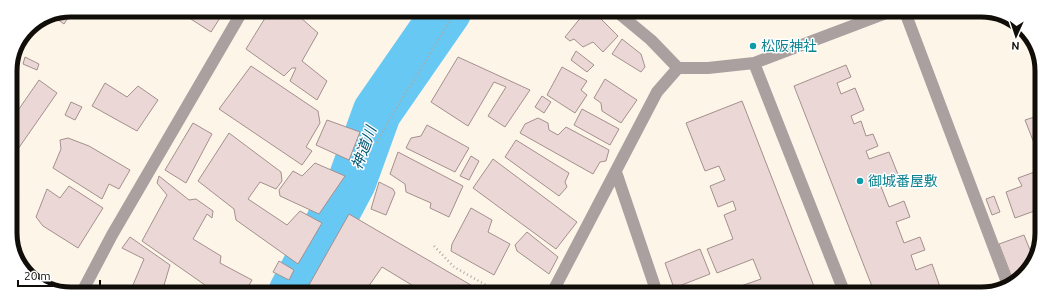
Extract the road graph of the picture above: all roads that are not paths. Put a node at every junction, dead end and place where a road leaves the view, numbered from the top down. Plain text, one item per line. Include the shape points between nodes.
1 (239, 17) edge
2 (623, 17) edge
3 (876, 17) edge
4 (907, 17) edge
5 (754, 63) junction
6 (678, 68) junction
7 (616, 172) junction
8 (1006, 280) edge
9 (85, 287) edge
10 (555, 287) edge
11 (655, 287) edge
12 (842, 287) edge

1 - 9 street via 112,234
2 - 6 street via 651,40
3 - 5 street
4 - 8 street
5 - 6 street
5 - 12 street
6 - 7 street via 658,92
7 - 10 street
7 - 11 street

